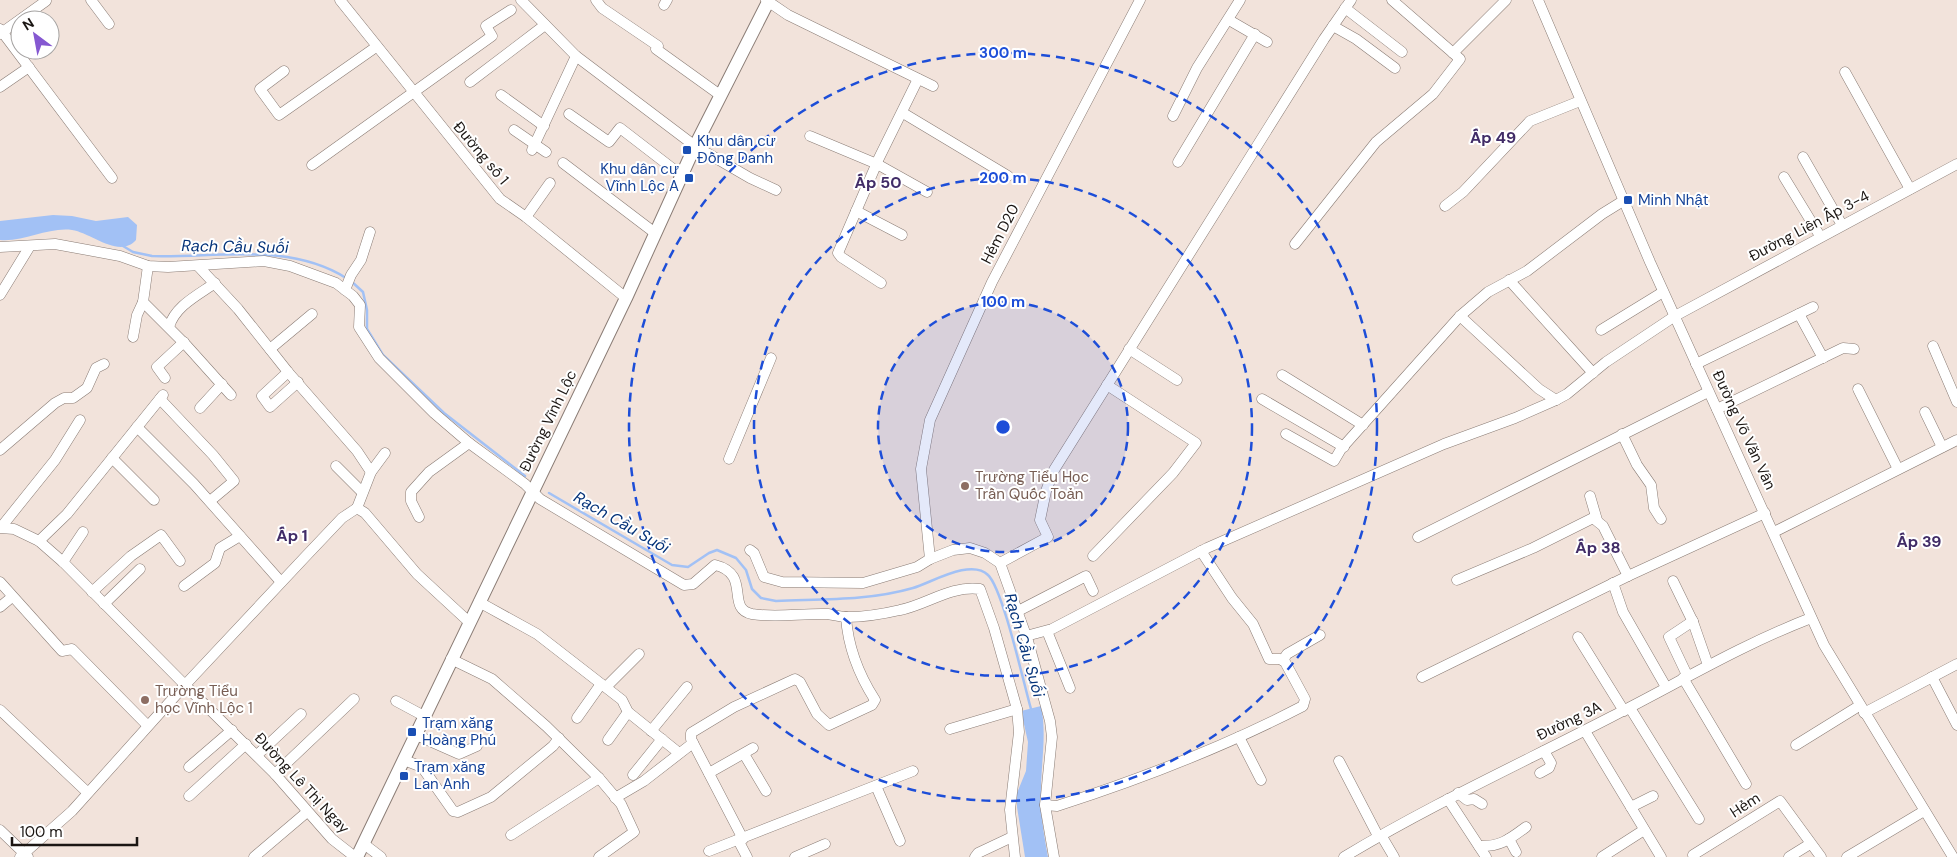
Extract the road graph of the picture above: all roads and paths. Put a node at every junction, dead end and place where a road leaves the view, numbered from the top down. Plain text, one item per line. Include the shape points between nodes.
1 (91, 0) edge
2 (340, 0) edge
3 (521, 0) edge
4 (596, 0) edge
5 (767, 0) edge
6 (1140, 0) edge
7 (1240, 0) edge
8 (1392, 0) edge
9 (1506, 0) edge
10 (1538, 0) edge
11 (46, 1) edge
12 (1348, 4) edge
13 (511, 10) dead end
14 (1229, 20) junction
15 (109, 24) dead end
16 (546, 26) junction
17 (1333, 26) junction
18 (1, 32) edge
19 (1255, 34) junction
20 (1266, 42) dead end
21 (376, 47) junction
22 (1402, 52) dead end
23 (1453, 53) junction
24 (576, 56) junction
25 (29, 67) junction
26 (1395, 68) dead end
27 (284, 71) dead end
28 (1845, 72) dead end
29 (918, 79) junction
30 (470, 82) dead end
31 (933, 86) dead end
32 (0, 87) edge
33 (412, 92) junction
34 (501, 95) dead end
35 (720, 95) junction
36 (1580, 101) junction
37 (902, 113) junction
38 (569, 114) dead end
39 (1173, 116) dead end
40 (544, 126) junction
41 (514, 130) dead end
42 (810, 136) dead end
43 (695, 146) junction
44 (534, 147) junction
45 (546, 152) dead end
46 (1803, 157) dead end
47 (1178, 162) dead end
48 (563, 163) dead end
49 (877, 164) junction
50 (1957, 164) edge
51 (312, 165) dead end
52 (681, 175) junction
53 (1008, 176) dead end
54 (1784, 177) dead end
55 (112, 178) dead end
56 (550, 183) dead end
57 (1910, 189) junction
58 (776, 190) dead end
59 (927, 192) dead end
60 (1624, 201) junction
61 (1445, 206) dead end
62 (856, 211) junction
63 (526, 217) junction
64 (1842, 225) junction
65 (370, 232) dead end
66 (655, 233) junction
67 (902, 235) dead end
68 (1820, 236) junction
69 (1295, 244) dead end
70 (30, 246) junction
71 (0, 248) edge
72 (148, 266) junction
73 (200, 267) junction
74 (1509, 280) junction
75 (214, 283) junction
76 (348, 283) junction
77 (881, 283) dead end
78 (1664, 292) junction
79 (0, 295) edge
80 (626, 298) junction
81 (143, 302) junction
82 (1812, 307) dead end
83 (312, 314) dead end
84 (1799, 314) junction
85 (1460, 316) junction
86 (1675, 316) junction
87 (168, 327) junction
88 (1600, 330) dead end
89 (133, 338) dead end
90 (184, 342) junction
91 (1933, 346) dead end
92 (270, 349) junction
93 (1129, 349) junction
94 (1854, 349) dead end
95 (771, 358) dead end
96 (1822, 358) junction
97 (104, 364) dead end
98 (1696, 364) junction
99 (288, 372) junction
100 (1593, 373) junction
101 (1282, 375) dead end
102 (165, 378) dead end
103 (1177, 380) dead end
104 (298, 382) junction
105 (222, 384) junction
106 (1107, 385) junction
107 (1858, 389) dead end
108 (1708, 392) junction
109 (231, 395) dead end
110 (1262, 399) dead end
111 (1556, 400) junction
112 (1957, 402) edge
113 (200, 408) dead end
114 (1717, 410) junction
115 (1925, 412) dead end
116 (80, 420) dead end
117 (1363, 425) junction
118 (137, 427) junction
119 (1286, 434) dead end
120 (1622, 434) junction
121 (1957, 440) edge
122 (469, 443) junction
123 (1344, 447) junction
124 (1942, 447) junction
125 (0, 449) edge
126 (385, 453) dead end
127 (112, 458) junction
128 (729, 459) dead end
129 (336, 466) dead end
130 (1898, 469) junction
131 (371, 472) junction
132 (362, 492) junction
133 (532, 492) junction
134 (1590, 496) dead end
135 (154, 500) dead end
136 (210, 501) junction
137 (357, 508) junction
138 (1765, 512) junction
139 (419, 517) dead end
140 (1661, 519) dead end
141 (1597, 520) junction
142 (1, 527) edge
143 (83, 532) dead end
144 (1774, 532) junction
145 (240, 536) junction
146 (1418, 537) dead end
147 (39, 541) junction
148 (750, 550) dead end
149 (1201, 551) junction
150 (1093, 556) dead end
151 (930, 559) junction
152 (180, 561) dead end
153 (62, 562) junction
154 (1000, 563) junction
155 (140, 569) dead end
156 (1628, 576) junction
157 (1456, 580) dead end
158 (1673, 581) dead end
159 (0, 582) edge
160 (281, 582) junction
161 (1613, 584) junction
162 (184, 586) dead end
163 (1093, 591) dead end
164 (92, 592) junction
165 (12, 598) junction
166 (478, 602) junction
167 (104, 604) junction
168 (0, 607) edge
169 (1018, 611) junction
170 (846, 618) junction
171 (1811, 618) junction
172 (1693, 621) junction
173 (469, 622) junction
174 (1047, 631) junction
175 (1320, 635) dead end
176 (1026, 636) junction
177 (1578, 638) dead end
178 (639, 654) dead end
179 (451, 659) junction
180 (1283, 660) junction
181 (1957, 664) edge
182 (1708, 665) junction
183 (1422, 677) dead end
184 (1685, 677) junction
185 (1932, 677) junction
186 (185, 685) junction
187 (604, 685) junction
188 (687, 687) dead end
189 (1666, 687) junction
190 (1070, 688) dead end
191 (354, 699) dead end
192 (396, 701) dead end
193 (1017, 709) junction
194 (1627, 709) junction
195 (0, 710) edge
196 (1862, 710) junction
197 (628, 712) junction
198 (301, 714) dead end
199 (424, 716) junction
200 (577, 718) dead end
201 (148, 725) junction
202 (1957, 725) edge
203 (950, 729) dead end
204 (232, 730) junction
205 (651, 731) junction
206 (1585, 731) junction
207 (416, 735) junction
208 (1239, 737) junction
209 (559, 738) junction
210 (662, 739) junction
211 (608, 740) dead end
212 (693, 743) junction
213 (246, 744) junction
214 (1796, 745) dead end
215 (477, 746) dead end
216 (1544, 751) junction
217 (679, 753) junction
218 (257, 755) junction
219 (404, 760) junction
220 (1338, 761) dead end
221 (188, 767) dead end
222 (913, 771) dead end
223 (709, 773) junction
224 (1540, 773) dead end
225 (275, 774) junction
226 (632, 775) dead end
227 (599, 778) junction
228 (1261, 780) dead end
229 (1746, 784) dead end
230 (876, 786) junction
231 (766, 791) dead end
232 (87, 792) junction
233 (1458, 793) junction
234 (189, 796) dead end
235 (1653, 796) dead end
236 (615, 798) junction
237 (1448, 799) junction
238 (1482, 804) dead end
239 (1045, 805) junction
240 (1631, 807) junction
241 (1924, 811) junction
242 (307, 812) junction
243 (1700, 819) dead end
244 (1526, 827) dead end
245 (0, 830) edge
246 (1644, 830) junction
247 (511, 835) dead end
248 (1379, 836) junction
249 (1012, 837) junction
250 (741, 839) junction
251 (1509, 839) junction
252 (900, 841) dead end
253 (364, 844) junction
254 (825, 844) dead end
255 (1810, 844) junction
256 (1479, 846) junction
257 (709, 852) dead end
258 (1516, 852) dead end
259 (1615, 853) edge
260 (1692, 855) dead end
261 (24, 856) edge
262 (254, 857) edge
263 (356, 857) edge
264 (381, 857) edge
265 (599, 857) edge
266 (746, 857) edge
267 (795, 857) edge
268 (975, 857) edge
269 (1015, 857) edge
270 (1054, 857) edge
271 (1344, 857) edge
272 (1394, 857) edge
273 (1486, 857) edge
274 (1602, 857) edge
275 (1661, 857) edge
276 (1789, 857) edge
277 (1821, 857) edge
278 (1848, 857) edge
279 (1953, 857) edge

1 - 15 street
2 - 21 street, Đường số 1
3 - 16 street
4 - 35 street via 602,8 658,46 656,49
5 - 29 street via 788,15
5 - 35 main road, Đường Vĩnh Lộc
6 - 151 street, Hẻm D20 via 992,282 942,390 926,434 921,469
7 - 14 street
8 - 23 street
9 - 23 street
10 - 36 street, Đường Võ Văn Vân
11 - 18 street
12 - 17 street
12 - 22 street
13 - 33 street via 486,26 492,36
14 - 19 street
14 - 39 street via 1196,68
16 - 24 street
16 - 30 street
17 - 26 street
17 - 93 street
18 - 25 street
19 - 20 street
19 - 47 street
21 - 27 street via 279,115 260,89
21 - 33 street, Đường số 1
23 - 69 street via 1460,59 1443,83 1376,142
24 - 40 street
24 - 43 street
25 - 32 street
25 - 55 street
28 - 57 street
29 - 31 street
29 - 37 street
33 - 51 street
33 - 63 street, Đường số 1 via 500,199
34 - 40 street
35 - 43 main road, Đường Vĩnh Lộc
36 - 60 street, Đường Võ Văn Vân
36 - 61 street via 1530,121 1463,192
37 - 49 street
37 - 53 street
38 - 52 street via 609,142 620,128
40 - 44 street
41 - 44 street
42 - 49 street
43 - 52 main road, Đường Vĩnh Lộc
43 - 58 street
44 - 45 street
46 - 64 street
48 - 66 street
49 - 59 street
49 - 62 street
50 - 57 street, Đường Liên Ấp 3-4
52 - 66 main road, Đường Vĩnh Lộc
54 - 68 street
56 - 63 street
57 - 64 street, Đường Liên Ấp 3-4
60 - 74 street via 1527,271
60 - 78 street, Đường Võ Văn Vân
62 - 67 street
62 - 77 street via 838,253
63 - 80 street, Đường số 1
64 - 68 street, Đường Liên Ấp 3-4
65 - 76 street via 361,260
66 - 80 main road, Đường Vĩnh Lộc
68 - 86 street, Đường Liên Ấp 3-4
70 - 71 street
70 - 72 street via 64,245 120,256
70 - 79 street
72 - 73 street
72 - 81 street
73 - 75 street
73 - 76 street via 264,261 290,266 336,283
74 - 85 street via 1488,292
74 - 100 street
75 - 87 street via 173,315
75 - 92 street
76 - 122 street via 360,305 359,327 379,358
78 - 86 street, Đường Võ Văn Vân
78 - 88 street
80 - 133 main road, Đường Vĩnh Lộc
81 - 87 street
81 - 89 street
82 - 84 street
83 - 92 street
84 - 96 street
84 - 98 street
85 - 111 street via 1539,389
85 - 117 street
86 - 98 street, Đường Võ Văn Vân
86 - 100 street, Đường Liên Ấp 3-4
87 - 90 street
90 - 102 street via 157,367
90 - 105 street
91 - 112 street
92 - 99 street
93 - 103 street
93 - 106 street
94 - 96 street via 1843,348
95 - 128 street
96 - 114 street
97 - 125 street via 96,368 87,388 73,398 55,403
98 - 108 street, Đường Võ Văn Vân
99 - 104 street
99 - 104 street via 262,396 266,403 270,407
100 - 111 street, Đường Liên Ấp 3-4
101 - 117 street
104 - 131 street
105 - 109 street
105 - 113 street
106 - 150 street via 1196,442 1173,473
106 - 154 street via 1066,450 1048,486 1040,522 1048,537
107 - 130 street
108 - 114 street, Đường Võ Văn Vân
108 - 120 street
110 - 123 street
111 - 149 street, Đường Liên Ấp 3-4 via 1444,444
114 - 138 street, Đường Võ Văn Vân
115 - 124 street
116 - 142 street via 54,460
117 - 123 street
118 - 127 street
118 - 136 street
118 - 136 street via 162,397 234,481
119 - 123 street via 1334,461
120 - 140 street via 1651,485 1654,508
120 - 146 street
121 - 124 street
122 - 133 street
122 - 139 street via 429,472 411,492 411,501
124 - 130 street
126 - 131 street
127 - 135 street
127 - 147 street via 67,514
129 - 132 street
130 - 144 street
131 - 132 street
132 - 137 street
133 - 166 main road, Đường Vĩnh Lộc
133 - 170 street via 684,585 693,584 715,565 728,568 736,582 738,603 749,614 829,614
134 - 141 street
136 - 145 street
137 - 160 street via 342,518
137 - 173 street via 365,513 417,574
138 - 144 street, Đường Võ Văn Vân
138 - 156 street
141 - 156 street
141 - 157 street via 1593,518 1582,522 1532,548
142 - 147 street, Đường Lê Thị Ngay via 14,529
143 - 153 street
144 - 171 street, Đường Võ Văn Vân
145 - 160 street
145 - 162 street via 220,548 216,563
147 - 153 street, Đường Lê Thị Ngay
148 - 151 street via 764,577 782,582 864,583 921,568
149 - 174 street, Đường Liên Ấp 3-4
149 - 180 street via 1232,598 1254,624 1269,659
151 - 154 street via 953,550 970,548
152 - 164 street via 161,535 130,556
153 - 164 street, Đường Lê Thị Ngay
154 - 169 street
155 - 167 street
156 - 161 street
158 - 172 street
159 - 165 street
160 - 186 street
161 - 183 street
161 - 189 street via 1623,612
163 - 169 street via 1086,576
164 - 167 street, Đường Lê Thị Ngay
165 - 168 street
165 - 201 street via 62,651 72,649
166 - 173 main road, Đường Vĩnh Lộc
166 - 187 street via 537,634
167 - 186 street, Đường Lê Thị Ngay
169 - 176 street
170 - 193 street via 900,610 934,594 980,589
170 - 212 street via 849,643 862,681 874,700 872,705 829,725 817,714 800,682 795,679 734,707 694,730 690,736
171 - 182 street, Đường 3A
171 - 196 street, Đường Võ Văn Vân
172 - 182 street
172 - 184 street via 1669,637
173 - 179 main road, Đường Vĩnh Lộc
174 - 176 street, Đường Liên Ấp 3-4
174 - 190 street
175 - 180 street via 1287,654
176 - 239 street via 1052,737
177 - 194 street
178 - 187 street
179 - 199 main road, Đường Vĩnh Lộc
179 - 209 street via 492,679
180 - 208 street via 1304,699 1303,706
181 - 185 street
182 - 184 street, Đường 3A
184 - 189 street, Đường 3A
184 - 229 street
185 - 196 street
185 - 202 street
186 - 201 street
186 - 204 street, Đường Lê Thị Ngay
187 - 197 street via 622,700
187 - 200 street
188 - 205 street
189 - 194 street, Đường 3A
191 - 225 street
192 - 199 street
193 - 203 street
193 - 249 street via 1018,732 1010,810
194 - 206 street, Đường 3A
194 - 243 street
195 - 232 street
196 - 214 street
196 - 241 street, Đường Võ Văn Vân
197 - 205 street
197 - 211 street
198 - 218 street
199 - 207 main road, Đường Vĩnh Lộc
201 - 232 street
204 - 213 street, Đường Lê Thị Ngay
204 - 221 street
205 - 210 street
206 - 216 street, Đường 3A
206 - 240 street
207 - 215 street via 459,754
207 - 219 main road, Đường Vĩnh Lộc
208 - 228 street
208 - 239 street via 1081,798 1057,806
209 - 219 street via 491,797 458,812 453,811 422,767
209 - 227 street
210 - 217 street
210 - 226 street
212 - 217 street
212 - 223 street
213 - 218 street, Đường Lê Thị Ngay
213 - 234 street
216 - 224 street via 1551,763
216 - 233 street, Đường 3A
217 - 236 street via 644,781
218 - 225 street, Đường Lê Thị Ngay
219 - 253 main road, Đường Vĩnh Lộc
220 - 248 street
222 - 230 street
223 - 231 street via 748,751
223 - 250 street
225 - 242 street, Đường Lê Thị Ngay
227 - 236 street
227 - 247 street
230 - 250 street
230 - 252 street
232 - 261 street
233 - 237 street, Đường 3A
233 - 238 street via 1466,800 1474,799
235 - 240 street
236 - 265 street via 634,832
237 - 248 street, Đường 3A
237 - 256 street
239 - 270 street
240 - 246 street
241 - 278 street
241 - 279 street, Đường Võ Văn Vân
242 - 262 street
242 - 263 street, Đường Lê Thị Ngay via 332,839
244 - 251 street
245 - 261 street
246 - 259 street
246 - 275 street
248 - 271 street, Đường 3A
248 - 272 street
249 - 268 street
249 - 269 street
250 - 257 street
250 - 266 street
251 - 256 street via 1493,847
251 - 258 street
253 - 263 main road, Đường Vĩnh Lộc
253 - 264 street
254 - 267 street
255 - 260 street, Hẻm via 1780,802
255 - 276 street
255 - 277 street, Hẻm
256 - 273 street
259 - 274 street

